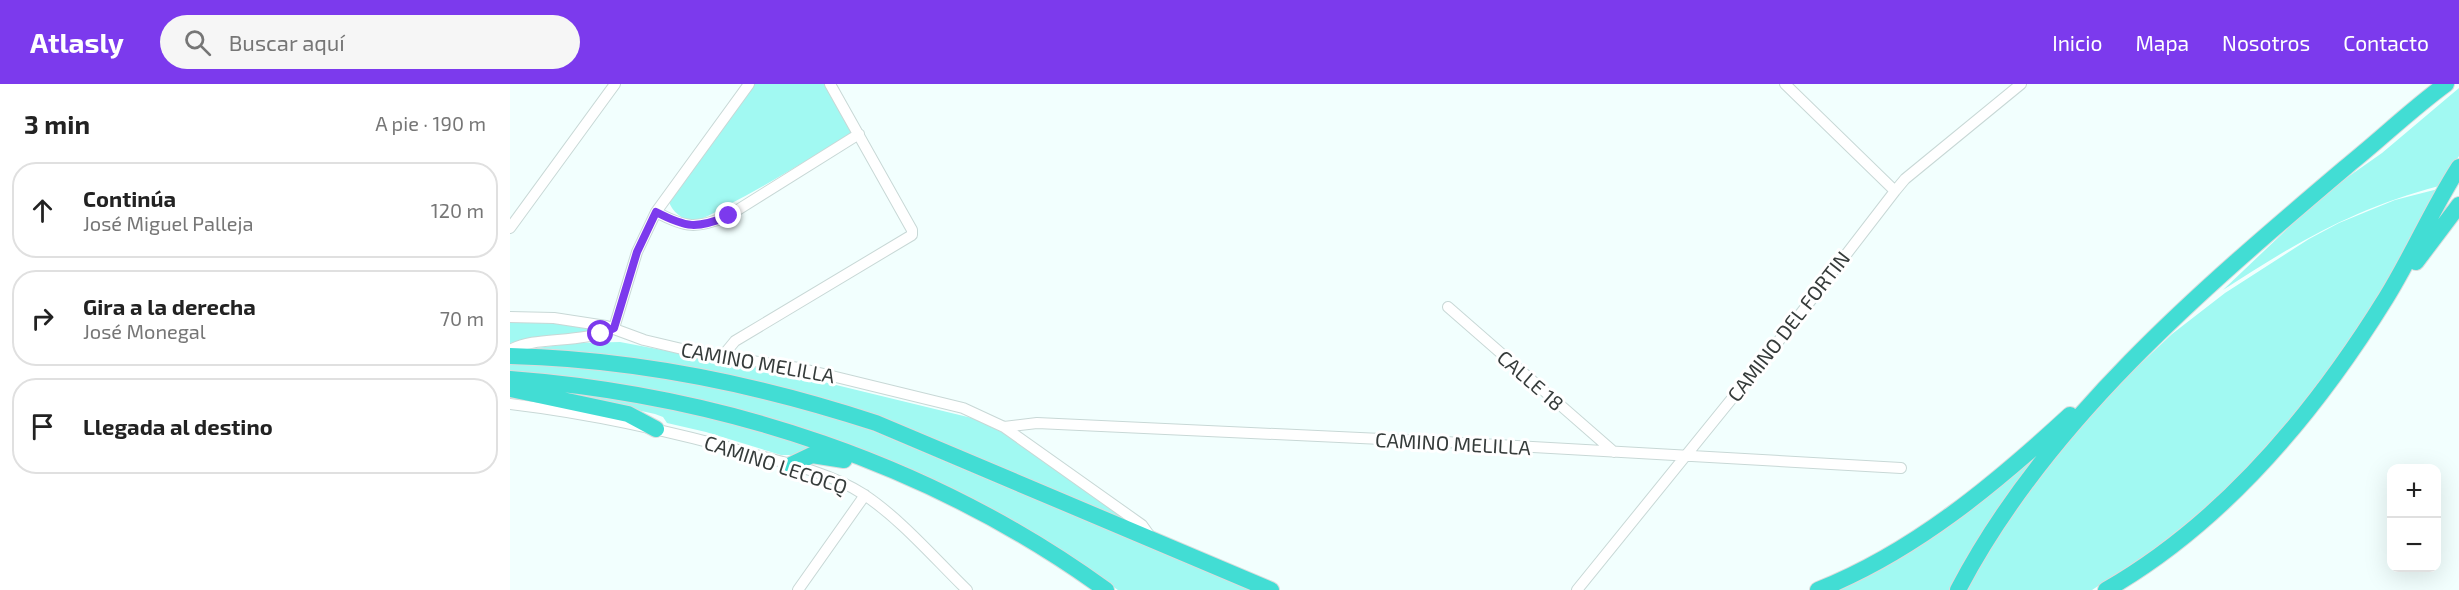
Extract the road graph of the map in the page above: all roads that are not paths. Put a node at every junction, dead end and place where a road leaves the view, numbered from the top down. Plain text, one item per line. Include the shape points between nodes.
1 (615, 84) edge
2 (749, 84) edge
3 (830, 84) edge
4 (1785, 84) edge
5 (2021, 84) edge
6 (2435, 84) edge
7 (2446, 84) edge
8 (2424, 100) junction
9 (859, 134) junction
10 (2459, 167) edge
11 (1895, 191) junction
12 (2459, 205) edge
13 (656, 212) junction
14 (510, 228) edge
15 (2394, 285) junction
16 (1448, 307) dead end
17 (510, 316) edge
18 (614, 328) junction
19 (510, 350) edge
20 (510, 356) edge
21 (721, 358) junction
22 (2124, 368) junction
23 (510, 379) edge
24 (510, 388) edge
25 (510, 404) edge
26 (1004, 427) junction
27 (656, 429) junction
28 (1614, 452) junction
29 (1684, 456) junction
30 (809, 464) junction
31 (791, 465) joint
32 (1901, 468) dead end
33 (937, 491) junction
34 (865, 495) junction
35 (1155, 542) junction
36 (2157, 558) junction
37 (798, 590) edge
38 (967, 590) edge
39 (1106, 590) edge
40 (1270, 590) edge
41 (1576, 590) edge
42 (1818, 590) edge
43 (1958, 590) edge
44 (2106, 590) edge
45 (2117, 590) edge
46 (2122, 590) edge

1 - 14 street
2 - 13 street
3 - 9 street
4 - 11 street
5 - 11 street, CAMINO DEL FORTIN
6 - 8 highway
7 - 8 highway
8 - 22 highway via 2277,226
9 - 13 street via 714,222 690,226
9 - 21 street via 912,230 909,238 735,341
10 - 15 highway
11 - 29 street, CAMINO DEL FORTIN
12 - 15 highway via 2403,279
13 - 18 street via 637,252
15 - 36 highway via 2316,400 2285,436 2225,499
16 - 28 street, CALLE 18
17 - 18 street, CAMINO MELILLA via 573,320
18 - 19 street via 588,339 531,344
18 - 21 street, CAMINO MELILLA
20 - 35 highway via 678,372 836,410 876,423
21 - 26 street, CAMINO MELILLA via 838,376 963,408
22 - 42 highway via 1964,507 1881,559
22 - 43 highway via 2037,470 1986,542
23 - 33 highway via 610,390 726,413 830,445
24 - 27 highway via 628,414
25 - 27 street, CAMINO LECOCQ
26 - 28 street, CAMINO MELILLA via 1037,423
26 - 35 street, CAMINO MELILLA via 1142,525
27 - 31 street, CAMINO LECOCQ
28 - 29 street, CAMINO MELILLA
29 - 32 street, CAMINO MELILLA
29 - 41 street, CAMINO DEL FORTIN
30 - 31 highway
30 - 33 highway via 828,455 916,489
30 - 34 street, CAMINO LECOCQ
33 - 39 highway via 996,522
34 - 37 street
34 - 38 street, CAMINO LECOCQ
35 - 40 highway
36 - 44 highway
36 - 45 highway
36 - 46 highway

